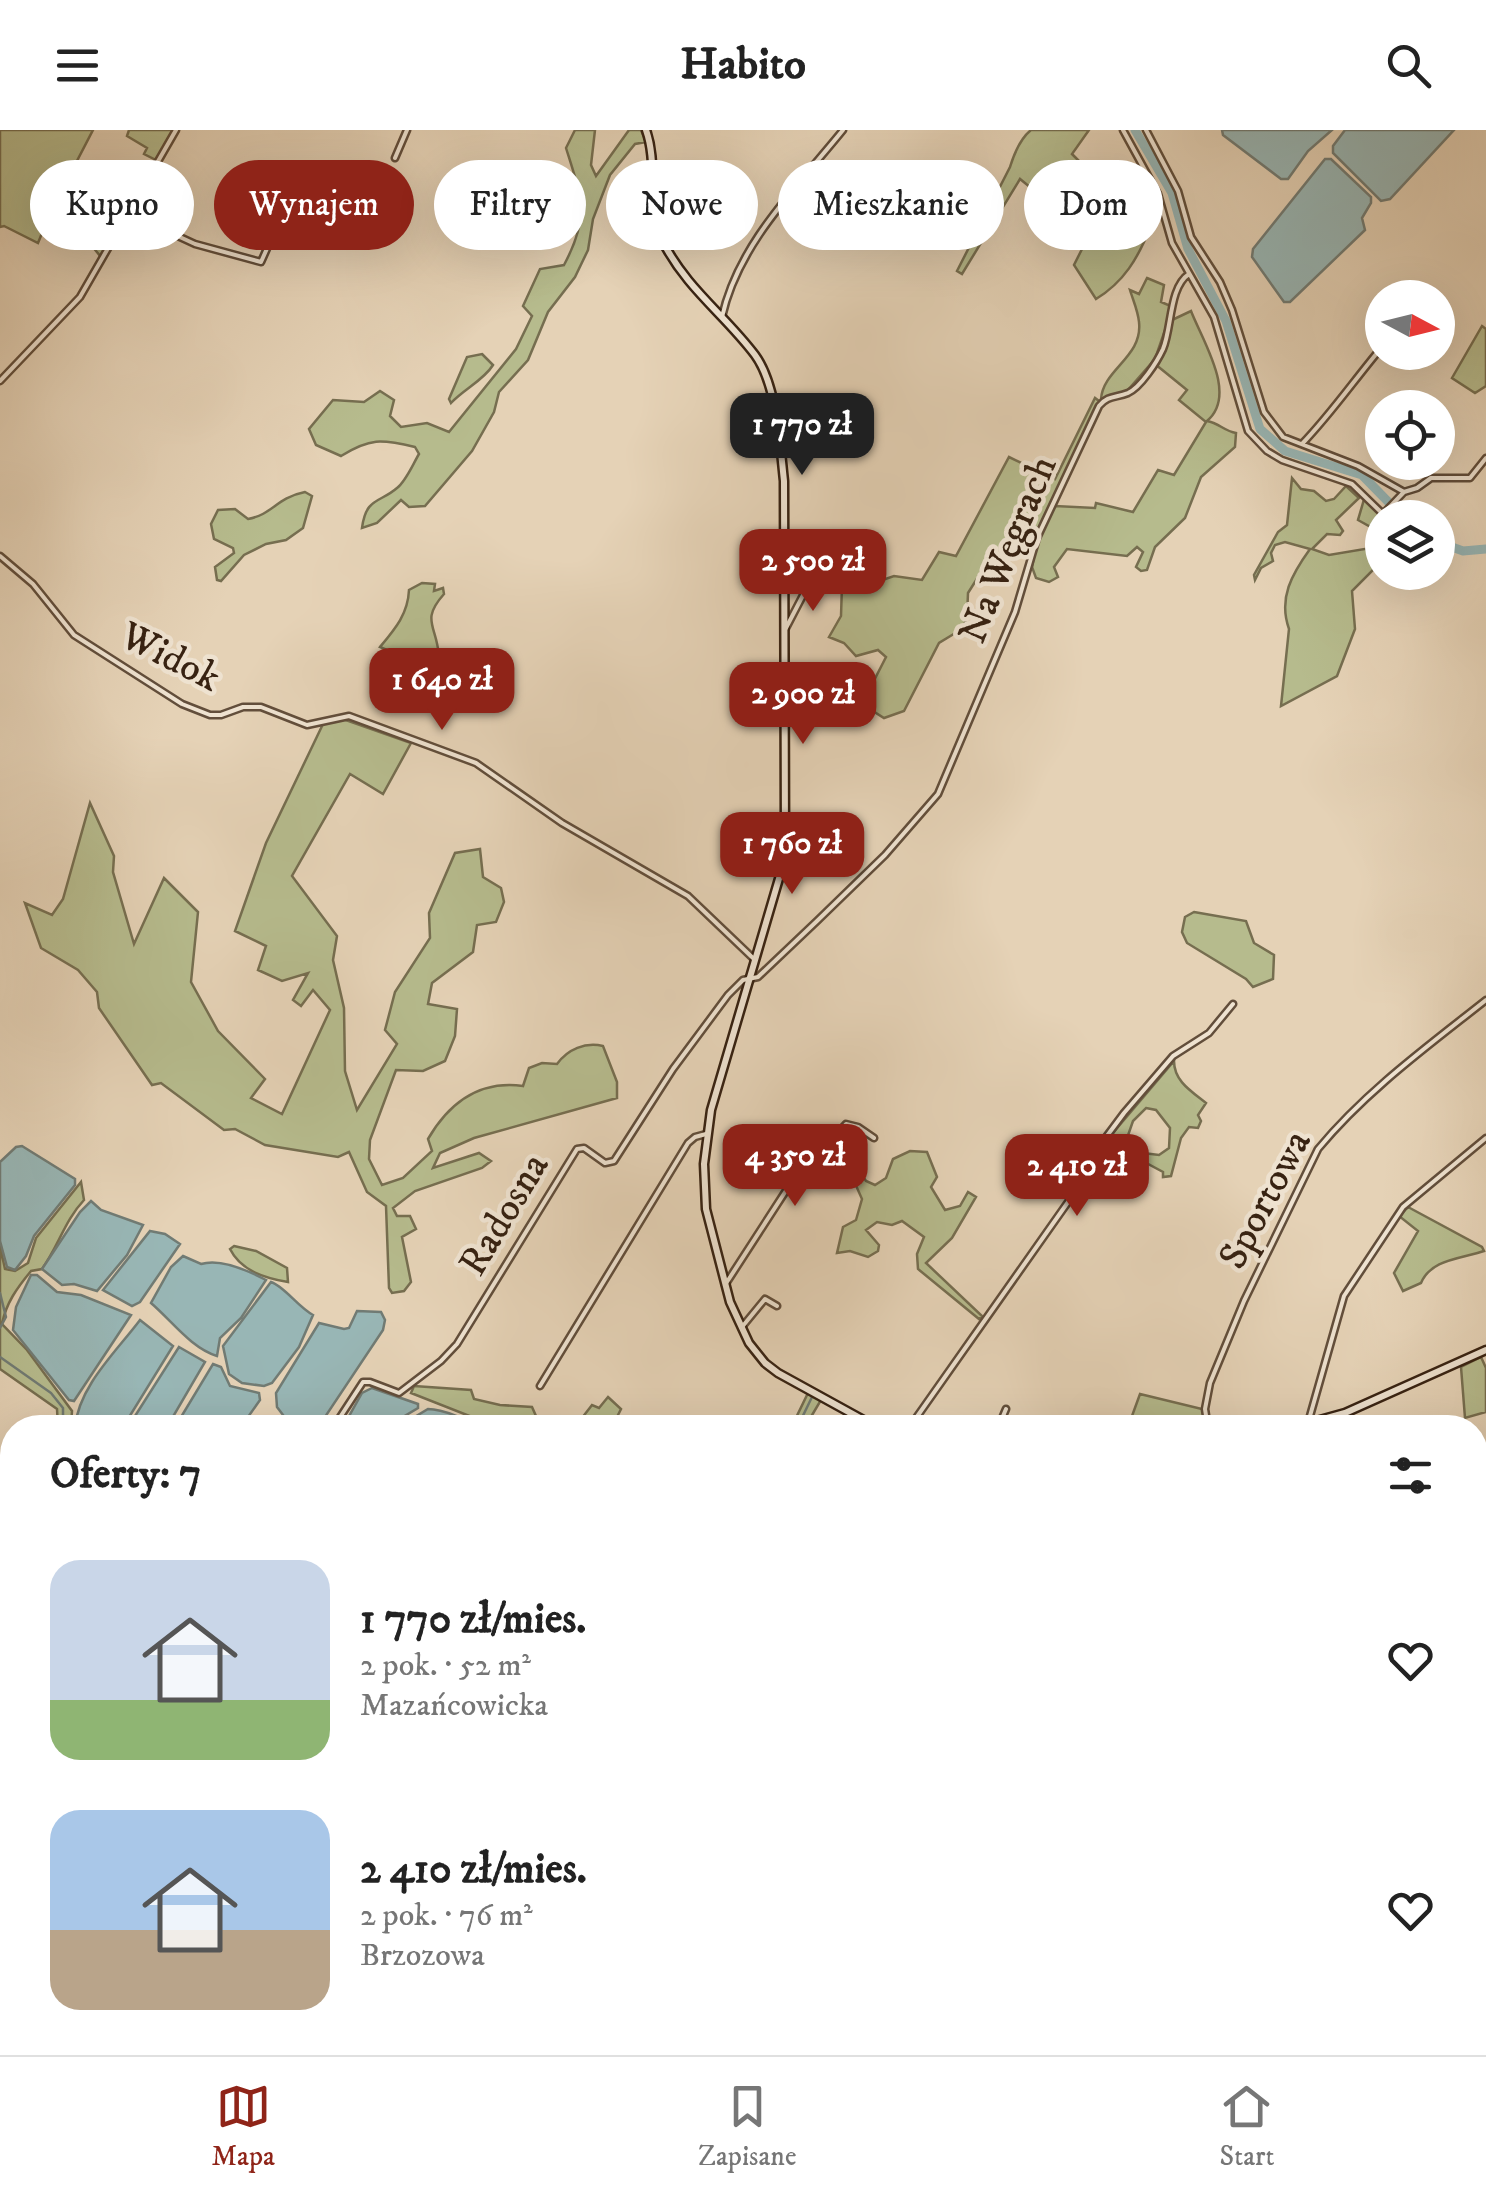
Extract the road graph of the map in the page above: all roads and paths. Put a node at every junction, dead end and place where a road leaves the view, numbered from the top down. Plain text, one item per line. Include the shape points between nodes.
1 (176, 130) edge
2 (407, 130) edge
3 (646, 130) edge
4 (843, 130) edge
5 (1124, 130) edge
6 (1146, 130) edge
7 (395, 158) dead end
8 (160, 160) edge
9 (108, 250) edge
10 (217, 250) edge
11 (267, 250) edge
12 (1189, 274) junction
13 (721, 319) junction
14 (1365, 368) edge
15 (0, 381) edge
16 (1302, 444) junction
17 (1486, 458) edge
18 (1404, 492) junction
19 (1370, 500) edge
20 (1396, 500) edge
21 (0, 556) edge
22 (813, 576) dead end
23 (782, 631) junction
24 (755, 960) junction
25 (750, 979) junction
26 (1486, 1000) edge
27 (1234, 1004) dead end
28 (706, 1134) junction
29 (874, 1138) dead end
30 (1486, 1138) edge
31 (725, 1284) junction
32 (777, 1306) dead end
33 (741, 1329) junction
34 (1486, 1350) edge
35 (540, 1386) dead end
36 (1006, 1409) dead end
37 (1345, 1413) joint
38 (341, 1415) edge
39 (854, 1415) edge
40 (919, 1415) edge
41 (1003, 1415) edge
42 (1206, 1415) edge
43 (1310, 1415) edge
44 (1338, 1415) edge

1 - 8 street
2 - 7 street
3 - 13 street via 661,238
4 - 13 street via 740,264
5 - 12 street
6 - 16 street via 1178,191 1191,236 1232,310 1268,420
9 - 15 street via 80,296
10 - 11 street via 262,262
12 - 19 street via 1214,317 1248,431 1282,460 1352,484
12 - 25 street, Na Węgrach via 1179,284 1158,358 1135,388 1099,406 1037,538 1024,588 938,794 885,855
13 - 23 street via 757,358 778,431
14 - 16 street
16 - 18 street
17 - 18 street via 1470,478 1431,478
18 - 20 street
21 - 24 street, Widok via 74,635 182,704 221,715 252,705 307,725 349,716 476,763 562,823 688,896
22 - 23 street
23 - 24 street via 785,845
24 - 25 street
25 - 28 street
25 - 38 street, Radosna via 728,995 614,1160 605,1163 577,1149 457,1344 406,1391 362,1382
26 - 42 street, Sportowa via 1402,1066 1318,1149 1210,1382
27 - 40 street via 1209,1033 1173,1056 1124,1113
28 - 31 street via 705,1198
28 - 35 street via 688,1143
29 - 31 street via 846,1124 788,1186
30 - 43 street via 1404,1207 1344,1296
31 - 33 street
32 - 33 street via 765,1299
33 - 39 street via 778,1373
34 - 37 street
36 - 41 street
37 - 44 street

